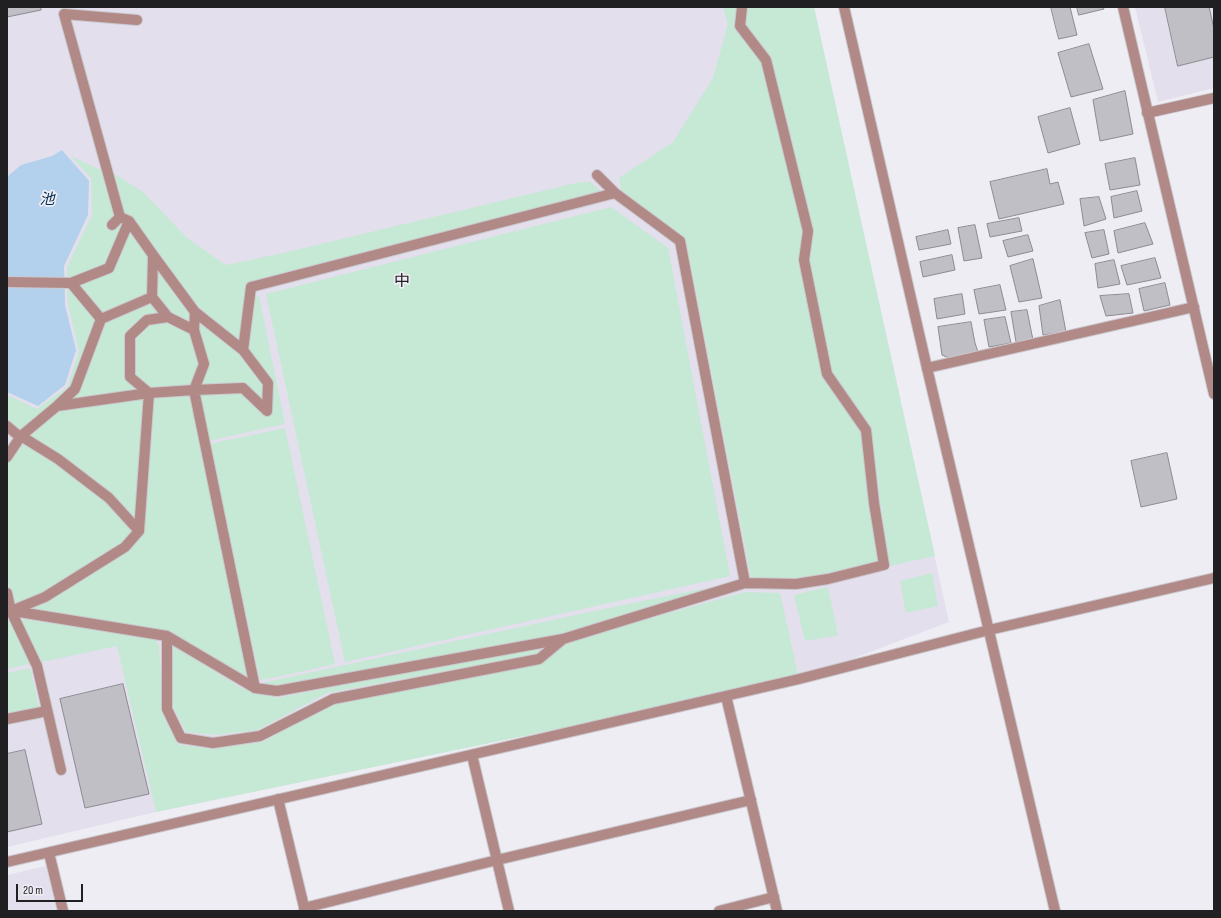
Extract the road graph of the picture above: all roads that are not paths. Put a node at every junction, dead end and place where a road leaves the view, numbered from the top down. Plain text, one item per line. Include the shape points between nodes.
1 (742, 7) edge
2 (844, 7) edge
3 (1123, 7) edge
4 (137, 20) dead end
5 (1214, 98) edge
6 (1147, 113) junction
7 (597, 175) dead end
8 (615, 193) junction
9 (125, 219) junction
10 (112, 225) dead end
11 (153, 255) junction
12 (7, 282) edge
13 (71, 284) junction
14 (152, 297) junction
15 (1194, 307) junction
16 (195, 312) junction
17 (168, 317) junction
18 (102, 319) junction
19 (194, 330) junction
20 (243, 350) junction
21 (927, 368) junction
22 (194, 390) junction
23 (149, 394) junction
24 (1214, 394) edge
25 (57, 406) junction
26 (7, 426) edge
27 (21, 436) junction
28 (7, 457) edge
29 (139, 531) junction
30 (1214, 578) edge
31 (746, 583) junction
32 (7, 593) edge
33 (9, 610) edge
34 (989, 630) junction
35 (167, 636) junction
36 (563, 639) junction
37 (255, 688) junction
38 (726, 696) junction
39 (47, 711) junction
40 (7, 719) edge
41 (472, 755) junction
42 (61, 770) dead end
43 (278, 799) junction
44 (751, 800) junction
45 (49, 853) junction
46 (497, 860) junction
47 (7, 862) edge
48 (774, 897) junction
49 (304, 909) edge
50 (63, 911) edge
51 (509, 911) edge
52 (719, 911) edge
53 (777, 911) edge
54 (1056, 911) edge

1 - 31 street via 740,26 766,60 808,231 804,260 827,374 866,430 884,565 796,584
2 - 21 street
3 - 6 street
4 - 9 street via 64,14
5 - 6 street
6 - 15 street
7 - 8 street
8 - 20 street via 251,287
8 - 31 street via 680,241
9 - 10 street
9 - 11 street
9 - 13 street via 109,268
11 - 14 street
11 - 16 street
12 - 13 street
13 - 18 street
14 - 17 street
14 - 18 street
15 - 21 street
15 - 24 street
16 - 19 street
16 - 20 street
17 - 19 street
17 - 23 street via 147,320 130,336 130,377
18 - 25 street via 75,390
19 - 22 street via 204,364
20 - 22 street via 268,383 267,410 243,388
21 - 34 street
22 - 23 street
22 - 37 street
23 - 25 street
23 - 29 street
25 - 27 street
26 - 27 street
27 - 28 street
27 - 29 street via 58,459 109,498
29 - 33 street via 124,547 45,597
30 - 34 street
31 - 36 street
32 - 33 street
33 - 35 street
33 - 39 street via 37,666
34 - 38 street
34 - 54 street
35 - 36 street via 167,708 181,738 213,743 260,736 333,699 539,659
35 - 37 street
36 - 37 street via 277,692
38 - 41 street
38 - 44 street
39 - 40 street
39 - 42 street
41 - 43 street
41 - 46 street
43 - 45 street
43 - 49 street
44 - 46 street
44 - 48 street
45 - 47 street
45 - 50 street
46 - 49 street
46 - 51 street
48 - 52 street
48 - 53 street

